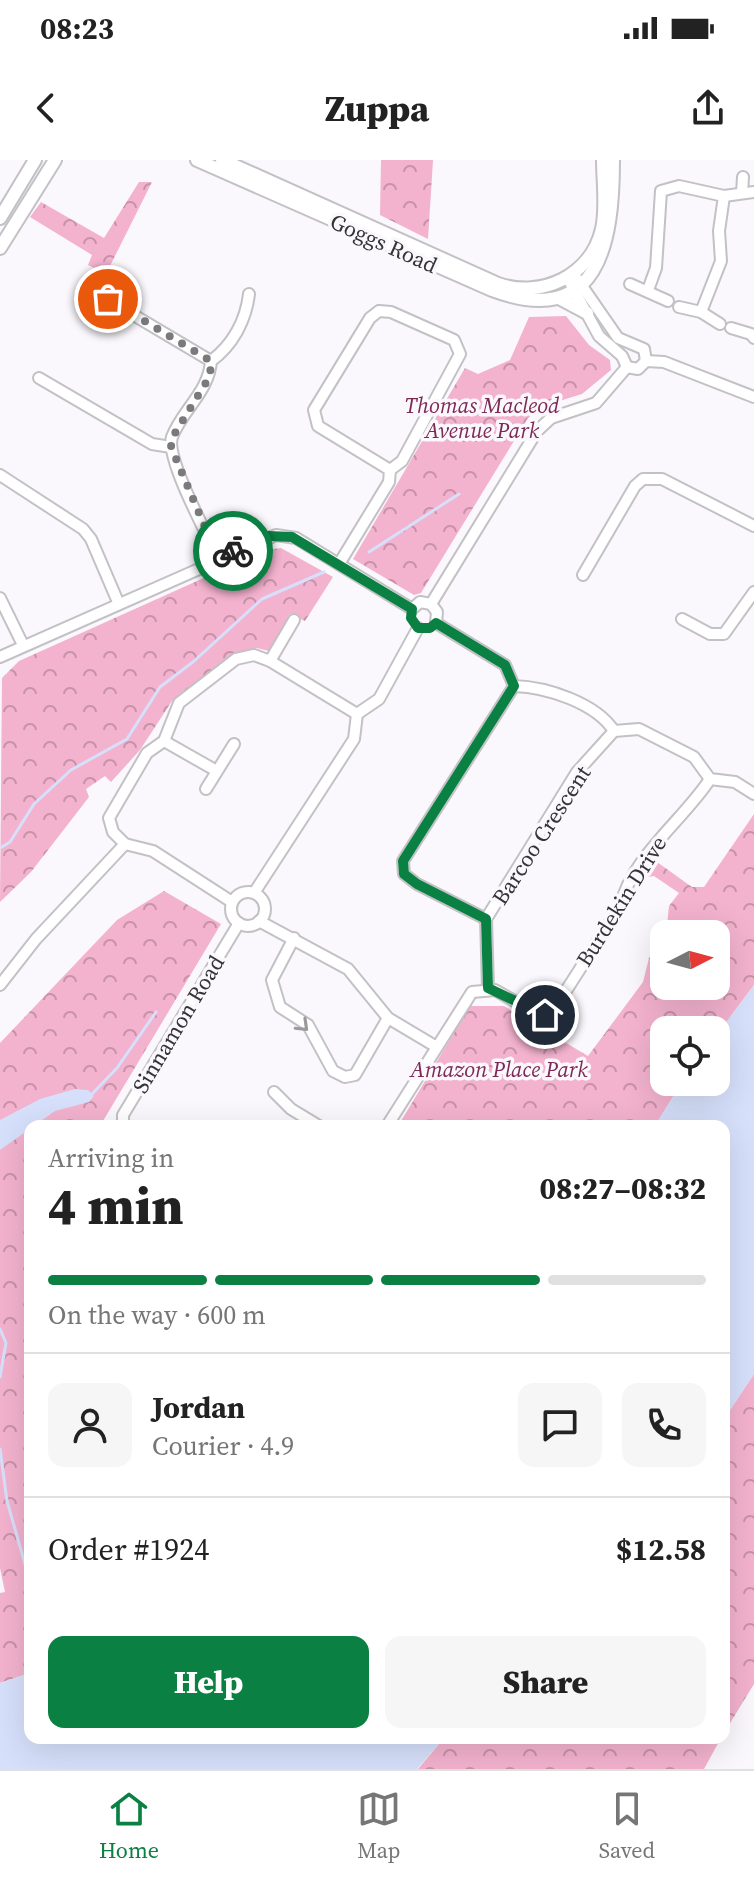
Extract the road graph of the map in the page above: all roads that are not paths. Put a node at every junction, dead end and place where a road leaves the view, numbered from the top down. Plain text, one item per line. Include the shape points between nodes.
1 (35, 160) edge
2 (55, 160) edge
3 (197, 160) edge
4 (222, 160) edge
5 (603, 160) edge
6 (613, 160) edge
7 (748, 177) edge
8 (750, 192) edge
9 (724, 196) junction
10 (0, 218) edge
11 (0, 248) edge
12 (570, 275) junction
13 (630, 284) dead end
14 (88, 288) dead end
15 (579, 288) junction
16 (648, 290) junction
17 (249, 294) dead end
18 (559, 298) junction
19 (668, 301) dead end
20 (679, 307) dead end
21 (701, 312) junction
22 (587, 313) junction
23 (753, 333) edge
24 (630, 345) junction
25 (211, 361) junction
26 (624, 361) junction
27 (646, 361) junction
28 (39, 378) dead end
29 (754, 397) edge
30 (171, 447) junction
31 (390, 470) junction
32 (0, 475) edge
33 (754, 526) edge
34 (218, 558) junction
35 (339, 564) junction
36 (583, 575) dead end
37 (754, 592) edge
38 (0, 598) edge
39 (118, 602) junction
40 (431, 604) junction
41 (412, 609) junction
42 (682, 619) dead end
43 (294, 620) dead end
44 (436, 623) junction
45 (418, 628) junction
46 (23, 645) junction
47 (0, 657) edge
48 (270, 661) junction
49 (514, 686) junction
50 (357, 714) junction
51 (614, 731) junction
52 (164, 741) junction
53 (234, 744) dead end
54 (215, 770) junction
55 (710, 779) junction
56 (206, 789) dead end
57 (754, 794) edge
58 (125, 844) junction
59 (254, 893) junction
60 (232, 902) junction
61 (486, 919) junction
62 (259, 921) junction
63 (239, 923) junction
64 (294, 938) junction
65 (0, 985) edge
66 (488, 988) junction
67 (388, 1018) junction
68 (435, 1046) junction
69 (274, 1092) dead end
70 (123, 1120) edge
71 (309, 1120) edge
72 (391, 1120) edge

1 - 10 main road
2 - 11 main road
3 - 18 main road, Goggs Road via 498,292 528,300
4 - 12 main road, Goggs Road via 498,284 531,289
5 - 12 main road via 601,235
6 - 15 main road via 607,239 599,263
7 - 8 street
8 - 9 street
9 - 16 street via 679,186 661,191 656,268
9 - 21 street via 721,261
12 - 15 street
13 - 16 street
14 - 25 street
15 - 18 main road, Goggs Road
15 - 22 street
15 - 24 street via 606,325
16 - 19 street
17 - 25 street via 246,316
18 - 22 main road
20 - 21 street
21 - 23 street
22 - 26 street via 599,336
24 - 26 street
24 - 27 street via 644,349
25 - 30 street via 210,376
26 - 27 street via 638,369
26 - 40 street via 596,403 551,418 537,431
27 - 29 street via 664,362
28 - 30 street via 152,444
30 - 34 street
31 - 31 street via 318,426 314,418 314,410 379,311 454,340 460,354 402,461
31 - 35 street via 389,482
32 - 39 street via 83,529
33 - 36 street via 662,479 643,479
34 - 35 street via 263,537 280,535 296,538
34 - 39 street
35 - 41 street
37 - 42 street via 724,634 710,634
38 - 46 street
39 - 46 street
40 - 41 street via 420,602
40 - 44 street
41 - 45 street
43 - 48 street
44 - 45 street
44 - 49 street via 505,665
45 - 50 street via 379,699
46 - 47 street
48 - 50 street
48 - 52 street via 254,655 236,659 179,703
49 - 51 street via 537,686 604,716
49 - 61 street, Barcoo Crescent via 403,861 404,874 417,884
50 - 59 street via 354,739
51 - 55 street via 639,729 694,757
51 - 61 street, Barcoo Crescent via 577,772
52 - 54 street
52 - 58 street via 147,753 109,818
53 - 54 street
54 - 56 street
55 - 57 street via 735,782
55 - 66 street, Burdekin Drive via 624,887 621,905 553,1011 537,1014
58 - 60 street via 153,851
58 - 65 street
59 - 60 street via 239,894
59 - 62 street via 264,905
60 - 63 street
61 - 66 street
62 - 63 street
62 - 64 street
63 - 70 street, Sinnamon Road
64 - 67 street via 354,974
64 -> 67 street via 272,980 280,1007 308,1025 333,1071 355,1075
66 - 68 street via 472,992
67 - 68 street
68 - 72 street
69 - 71 street

